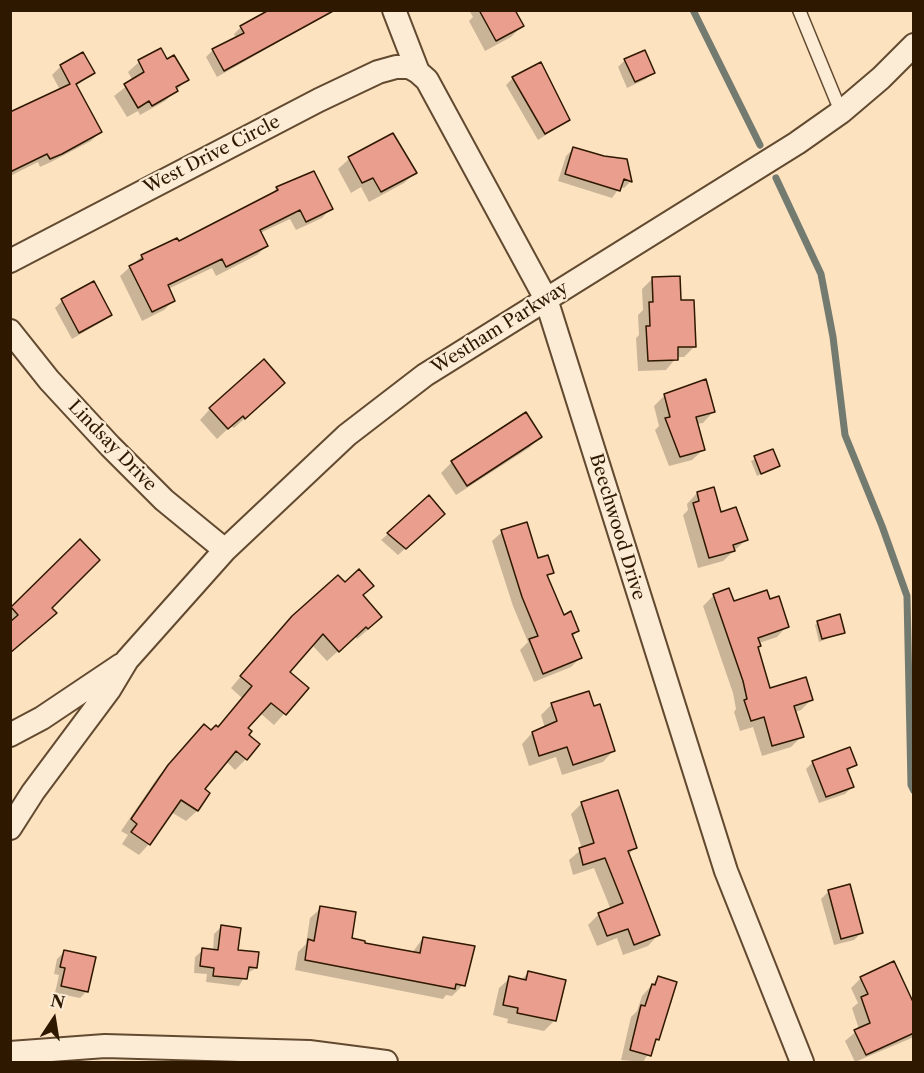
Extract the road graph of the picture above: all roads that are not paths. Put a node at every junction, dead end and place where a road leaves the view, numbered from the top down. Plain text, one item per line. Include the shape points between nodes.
1 (394, 10) edge
2 (799, 10) edge
3 (914, 45) edge
4 (418, 72) junction
5 (841, 112) junction
6 (10, 261) edge
7 (546, 298) junction
8 (10, 331) edge
9 (225, 550) junction
10 (127, 660) junction
11 (10, 735) edge
12 (10, 828) edge
13 (10, 1053) edge
14 (386, 1062) edge
15 (802, 1062) edge

1 - 4 street, Beechwood Drive
2 - 5 lane
3 - 5 street, Westham Parkway
4 - 6 street, West Drive Circle via 396,67 358,81
4 - 7 street, Beechwood Drive via 427,80
5 - 7 street, Westham Parkway via 663,229
7 - 9 street, Westham Parkway via 425,375 356,428
7 - 15 street, Beechwood Drive via 726,871
8 - 9 street, Lindsay Drive via 110,446 164,500
9 - 10 street, Westham Parkway
10 - 11 street, Westham Parkway
10 - 12 street, Westham Parkway
13 - 14 street via 105,1046 309,1052

